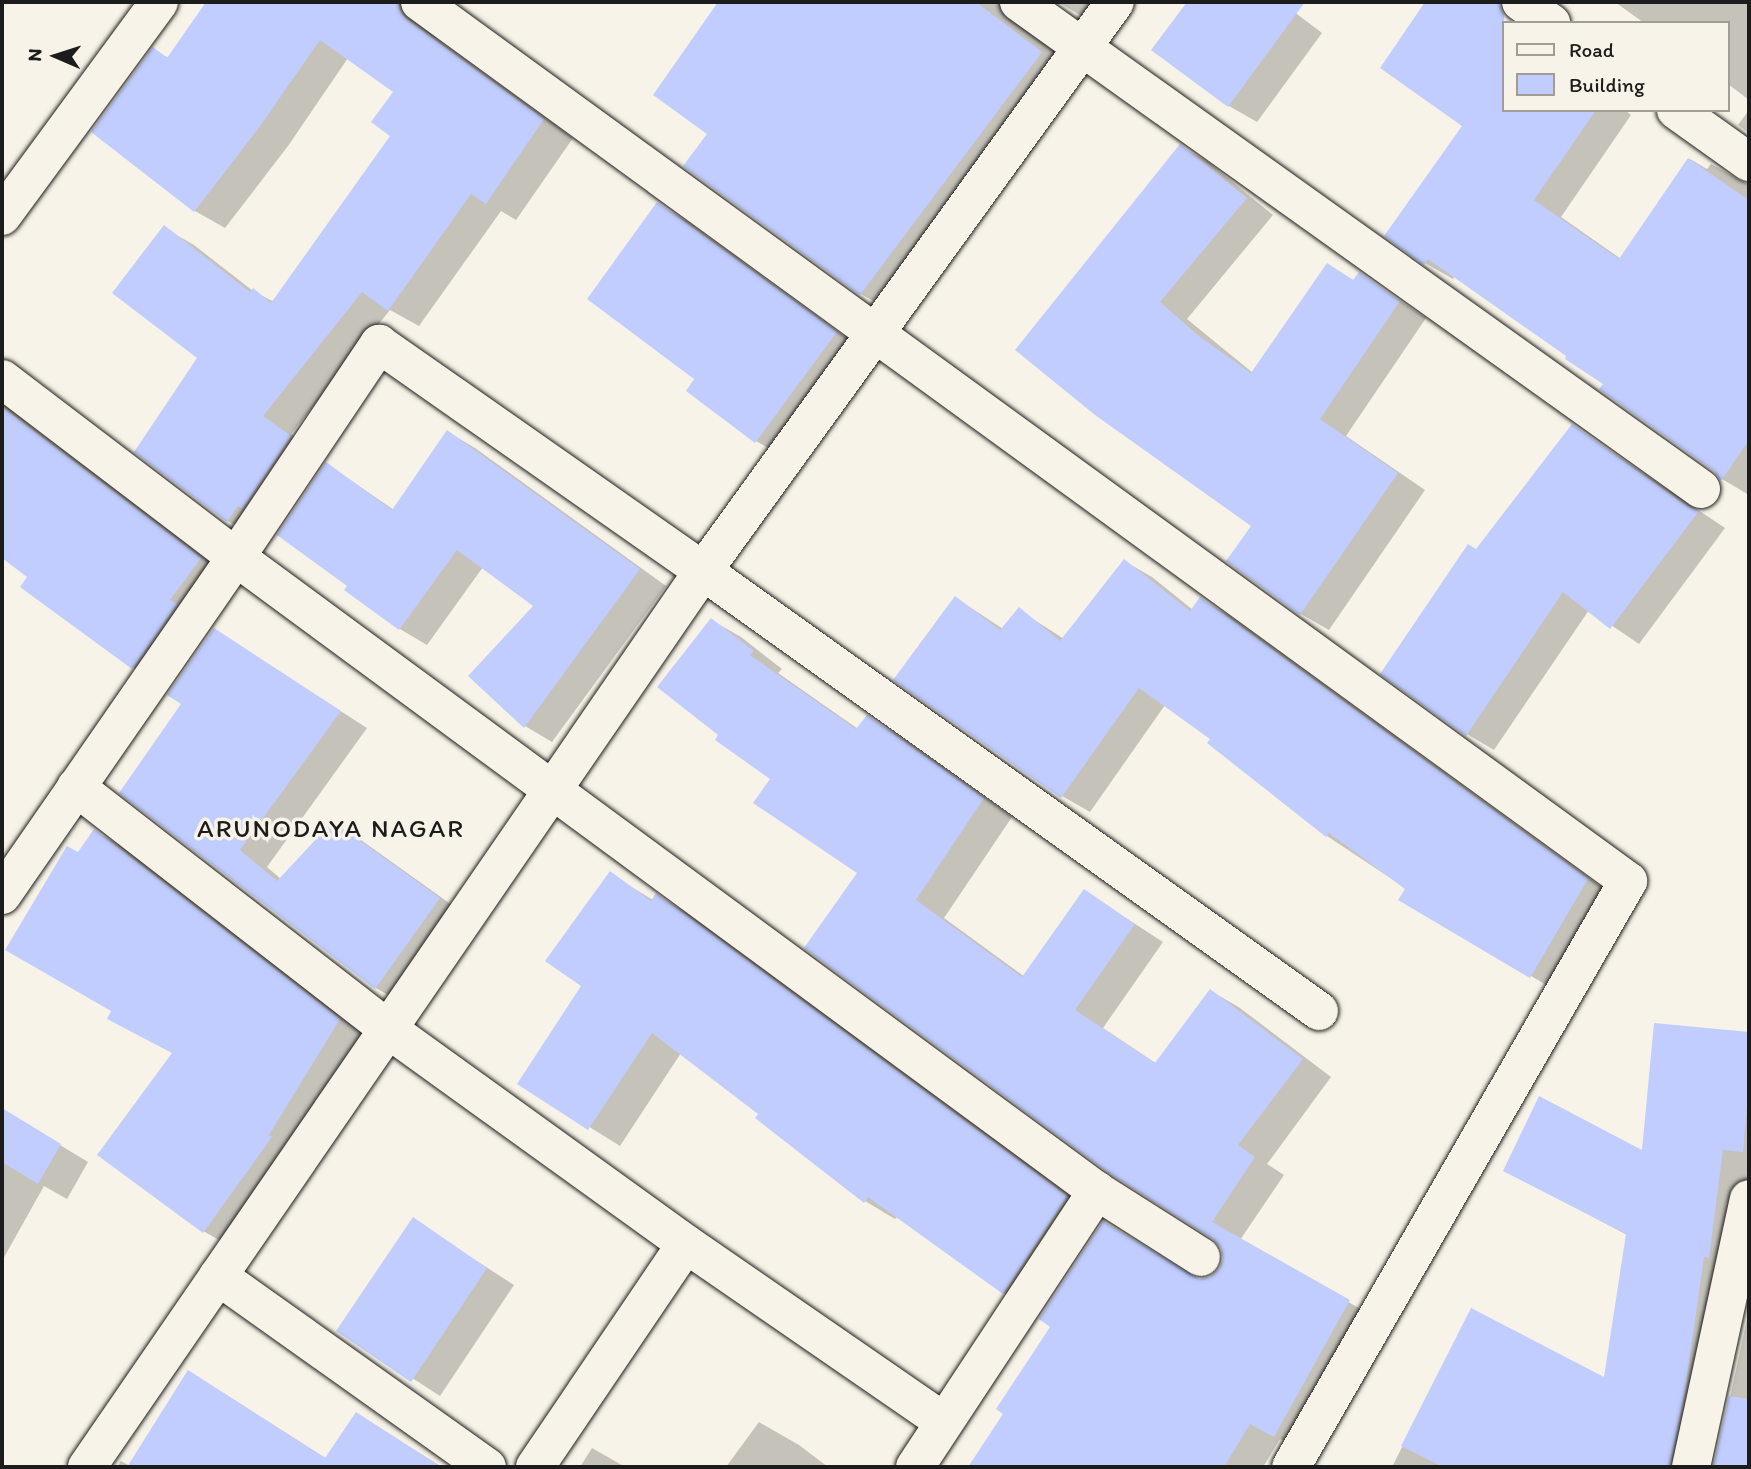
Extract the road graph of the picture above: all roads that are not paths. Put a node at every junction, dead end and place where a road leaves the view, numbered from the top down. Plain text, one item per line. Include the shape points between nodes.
1 (159, 2) edge
2 (420, 2) edge
3 (1019, 2) edge
4 (1115, 2) edge
5 (1521, 2) edge
6 (1548, 21) edge
7 (1082, 48) junction
8 (1679, 112) edge
9 (1746, 153) edge
10 (2, 216) edge
11 (875, 332) junction
12 (2, 379) edge
13 (1701, 489) dead end
14 (236, 557) junction
15 (703, 571) junction
16 (76, 787) junction
17 (552, 790) junction
18 (2, 895) edge
19 (1319, 1011) dead end
20 (388, 1029) junction
21 (1097, 1191) junction
22 (1749, 1199) edge
23 (686, 1244) junction
24 (1201, 1257) dead end
25 (218, 1276) junction
26 (944, 1422) junction
27 (87, 1467) edge
28 (487, 1467) edge
29 (535, 1467) edge
30 (915, 1467) edge
31 (1291, 1467) edge
32 (1691, 1467) edge

1 - 10 street
2 - 11 street
3 - 7 street
4 - 7 street
5 - 6 street
7 - 11 street
7 - 13 street
8 - 9 street
11 - 15 street
11 - 31 street via 1628,881
12 - 14 street
14 - 15 street via 379,344
14 - 16 street
14 - 17 street
15 - 17 street
15 - 19 street
16 - 18 street
16 - 20 street
17 - 20 street
17 - 21 street
20 - 23 street
20 - 25 street
21 - 24 street
21 - 26 street
22 - 32 street
23 - 26 street
23 - 29 street
25 - 27 street
25 - 28 street
26 - 30 street

